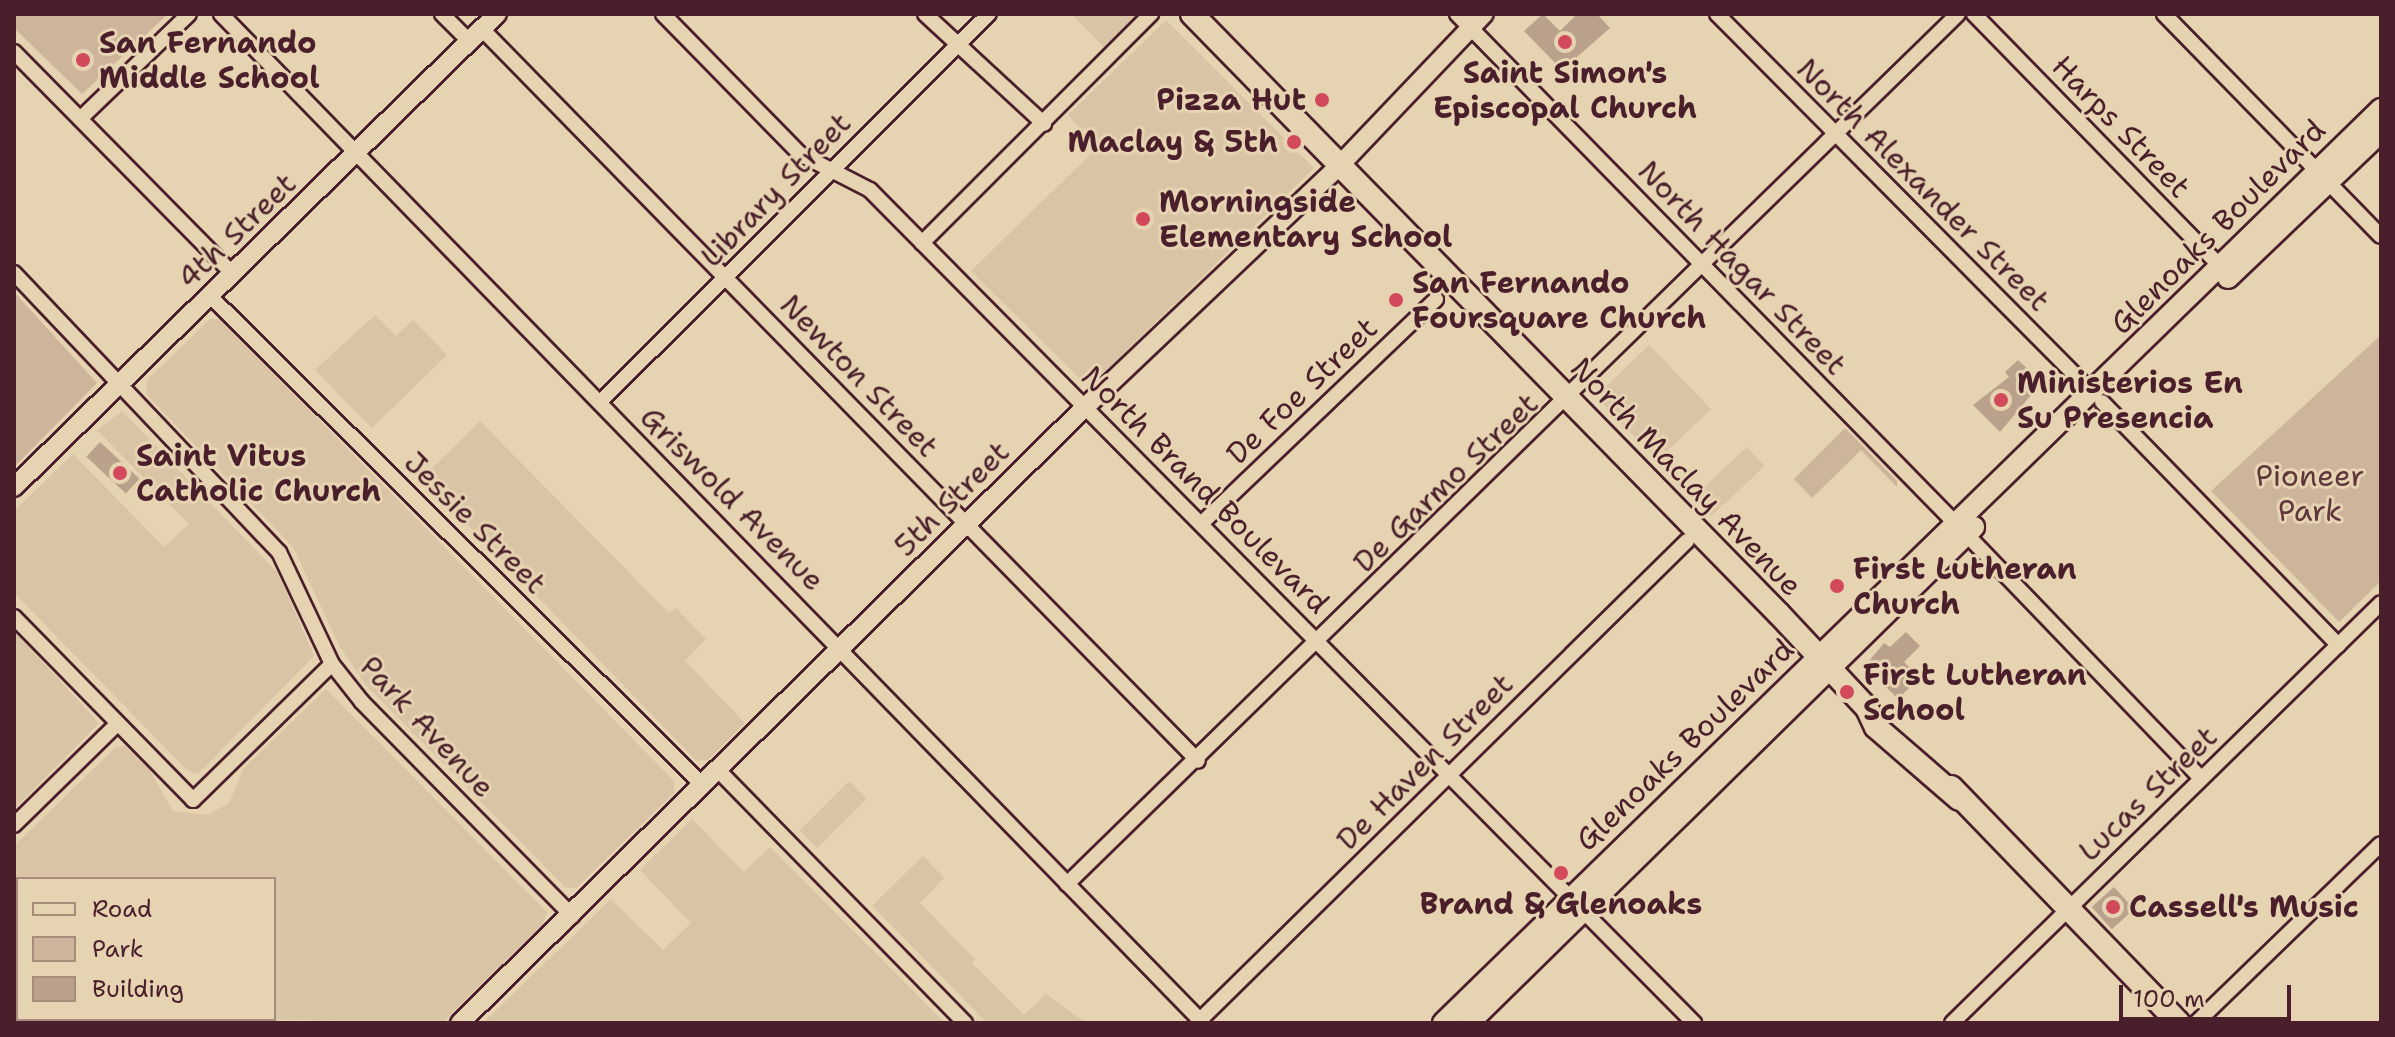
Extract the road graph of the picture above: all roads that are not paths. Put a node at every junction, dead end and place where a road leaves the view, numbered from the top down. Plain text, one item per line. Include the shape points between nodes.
1 (189, 14) edge
2 (221, 14) edge
3 (442, 14) edge
4 (497, 14) edge
5 (663, 14) edge
6 (925, 14) edge
7 (989, 14) edge
8 (1151, 14) edge
9 (1192, 14) edge
10 (1717, 14) edge
11 (1958, 14) edge
12 (1974, 14) edge
13 (2164, 14) edge
14 (1470, 18) edge
15 (475, 35) junction
16 (960, 42) junction
17 (14, 52) edge
18 (2381, 109) edge
19 (80, 119) junction
20 (1044, 124) junction
21 (2381, 132) edge
22 (1836, 136) junction
23 (357, 153) junction
24 (1339, 166) junction
25 (833, 170) junction
26 (2323, 177) junction
27 (2381, 236) edge
28 (922, 243) junction
29 (1704, 266) junction
30 (2226, 272) junction
31 (14, 273) edge
32 (233, 274) junction
33 (727, 277) junction
34 (211, 297) junction
35 (1436, 299) dead end
36 (121, 381) junction
37 (2097, 397) junction
38 (1568, 400) junction
39 (600, 402) junction
40 (1084, 408) junction
41 (14, 487) edge
42 (1204, 521) junction
43 (966, 524) junction
44 (1962, 530) junction
45 (1687, 541) dead end
46 (2381, 603) edge
47 (14, 617) edge
48 (1321, 641) junction
49 (2338, 645) junction
50 (843, 649) junction
51 (1824, 663) junction
52 (332, 664) junction
53 (117, 724) junction
54 (1198, 761) junction
55 (720, 772) junction
56 (1450, 774) junction
57 (2201, 778) junction
58 (703, 785) junction
59 (14, 825) edge
60 (2381, 844) edge
61 (1067, 884) junction
62 (1578, 904) junction
63 (2068, 910) junction
64 (572, 916) junction
65 (1201, 1022) edge
66 (1447, 1022) edge
67 (460, 1023) edge
68 (965, 1023) edge
69 (1469, 1023) edge
70 (1694, 1023) edge
71 (1952, 1023) edge
72 (2179, 1023) edge
73 (2196, 1023) edge

1 - 19 street
2 - 23 street, Griswold Avenue
3 - 15 street, Newton Street
4 - 15 street, 4th Street
5 - 25 street, North Brand Boulevard via 800,154
6 - 16 street
7 - 16 street, Library Street
8 - 20 street
9 - 24 main road, North Maclay Avenue
10 - 22 street, North Alexander Street
11 - 22 street, De Garmo Street
12 - 30 street, Harps Street
13 - 26 street
14 - 24 street, 5th Street
14 - 29 street, North Hagar Street
15 - 23 street, 4th Street
15 - 33 street, Newton Street
16 - 20 street
16 - 25 street, Library Street
17 - 19 street
18 - 26 main road, Glenoaks Boulevard
19 - 32 street
20 - 28 street
21 - 26 main road, Glenoaks Boulevard
22 - 29 street, De Garmo Street
22 - 37 street, North Alexander Street
23 - 32 street, 4th Street
23 - 39 street, Griswold Avenue
24 - 38 main road, North Maclay Avenue
24 - 40 street, 5th Street
25 - 28 street, North Brand Boulevard via 865,186
25 - 33 street, Library Street
26 - 27 street
26 - 30 main road, Glenoaks Boulevard
28 - 40 street, North Brand Boulevard
29 - 38 street, De Garmo Street
29 - 44 street, North Hagar Street
30 - 37 main road, Glenoaks Boulevard
31 - 36 street, Park Avenue
32 - 34 street, 4th Street
33 - 39 street, Library Street
33 - 43 street, Newton Street
34 - 36 street, 4th Street
34 - 58 street, Jessie Street
35 - 42 street, De Foe Street
36 - 41 street, 4th Street
36 - 52 street, Park Avenue via 279,552
37 - 44 main road, Glenoaks Boulevard
37 - 49 street, North Alexander Street
38 - 48 street, De Garmo Street
38 - 51 main road, North Maclay Avenue
39 - 50 street, Griswold Avenue
40 - 42 street, North Brand Boulevard
40 - 43 street, 5th Street
42 - 48 street, North Brand Boulevard
43 - 50 street, 5th Street
43 - 54 street, Newton Street
44 - 51 main road, Glenoaks Boulevard
44 - 57 street, North Hagar Street
45 - 56 street, De Haven Street
46 - 49 street, Lucas Street
47 - 53 street
48 - 54 street, De Garmo Street
48 - 56 street, North Brand Boulevard
49 - 57 street, Lucas Street
50 - 55 street, 5th Street
50 - 61 street, Griswold Avenue
51 - 62 main road, Glenoaks Boulevard
51 - 63 main road, North Maclay Avenue via 1867,708 1889,718 1934,762 1959,799
52 - 53 street via 193,800
52 - 64 street, Park Avenue
53 - 59 street
54 - 61 street, De Garmo Street
55 - 58 street, 5th Street
55 - 68 street
56 - 62 street, North Brand Boulevard
56 - 65 street, De Haven Street
57 - 63 street, Lucas Street
58 - 64 street, 5th Street
60 - 73 street
61 - 65 street, Griswold Avenue
62 - 66 main road, Glenoaks Boulevard
62 - 69 main road, Glenoaks Boulevard
62 - 70 street, North Brand Boulevard
63 - 71 street, Lucas Street
63 - 72 main road, North Maclay Avenue
64 - 67 street, 5th Street

